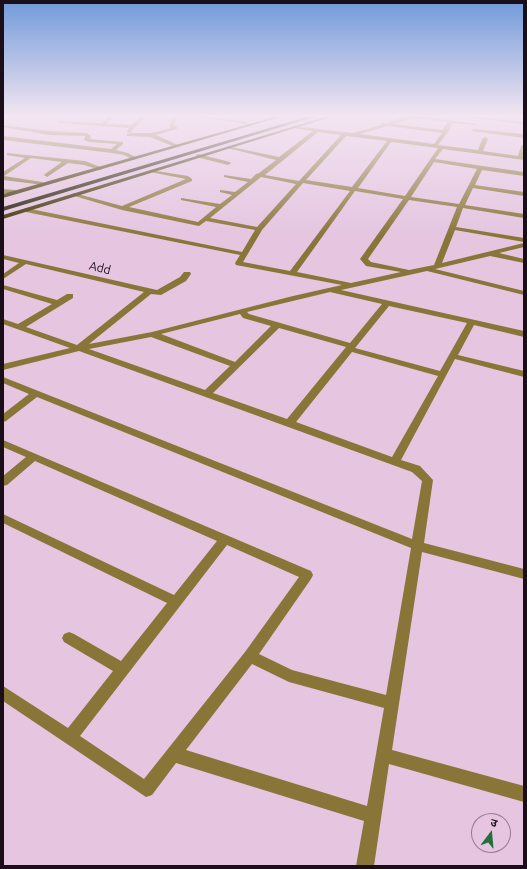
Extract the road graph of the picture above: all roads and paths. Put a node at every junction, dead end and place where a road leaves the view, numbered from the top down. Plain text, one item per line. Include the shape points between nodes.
1 (26, 156) edge
2 (31, 156) junction
3 (129, 156) edge
4 (143, 156) edge
5 (156, 156) edge
6 (188, 156) edge
7 (198, 156) joint
8 (265, 156) edge
9 (283, 156) edge
10 (325, 156) edge
11 (379, 156) edge
12 (434, 156) edge
13 (505, 156) edge
14 (134, 158) junction
15 (522, 158) edge
16 (279, 159) junction
17 (432, 160) junction
18 (67, 161) junction
19 (228, 162) dead end
20 (100, 168) junction
21 (480, 168) junction
22 (152, 171) junction
23 (524, 174) edge
24 (47, 175) dead end
25 (258, 175) junction
26 (3, 176) edge
27 (226, 176) dead end
28 (251, 181) junction
29 (301, 182) junction
30 (42, 184) junction
31 (471, 186) junction
32 (354, 189) junction
33 (3, 190) edge
34 (222, 191) dead end
35 (15, 192) junction
36 (236, 194) junction
37 (524, 194) edge
38 (74, 195) junction
39 (3, 196) edge
40 (407, 198) junction
41 (183, 199) dead end
42 (3, 202) edge
43 (222, 206) junction
44 (461, 206) junction
45 (122, 208) junction
46 (3, 209) edge
47 (26, 210) junction
48 (524, 216) edge
49 (3, 217) edge
50 (205, 219) junction
51 (453, 228) junction
52 (259, 229) junction
53 (524, 240) edge
54 (524, 245) edge
55 (490, 253) junction
56 (244, 254) junction
57 (3, 257) edge
58 (524, 261) edge
59 (24, 262) junction
60 (438, 265) junction
61 (426, 269) junction
62 (410, 272) junction
63 (292, 273) junction
64 (187, 274) dead end
65 (3, 277) edge
66 (352, 285) junction
67 (3, 287) edge
68 (329, 290) junction
69 (150, 291) junction
70 (524, 292) edge
71 (70, 296) dead end
72 (58, 303) junction
73 (386, 304) junction
74 (242, 312) junction
75 (3, 321) edge
76 (471, 322) junction
77 (277, 325) junction
78 (19, 327) junction
79 (152, 334) junction
80 (524, 334) edge
81 (350, 347) junction
82 (78, 349) junction
83 (452, 356) junction
84 (236, 365) junction
85 (3, 367) edge
86 (442, 374) junction
87 (524, 374) edge
88 (3, 380) edge
89 (36, 393) junction
90 (207, 394) junction
91 (3, 419) edge
92 (289, 424) junction
93 (3, 443) edge
94 (34, 456) junction
95 (395, 461) junction
96 (3, 482) edge
97 (3, 518) edge
98 (225, 539) junction
99 (417, 546) junction
100 (524, 574) edge
101 (176, 602) junction
102 (69, 638) dead end
103 (250, 656) junction
104 (123, 669) junction
105 (3, 693) edge
106 (391, 703) junction
107 (69, 738) junction
108 (173, 754) junction
109 (383, 755) junction
110 (524, 794) edge
111 (373, 816) junction
112 (365, 866) edge

1 - 2 street
2 - 18 street
2 - 26 street
3 - 14 street
4 - 14 main road
5 - 42 highway
6 - 46 highway
7 - 19 street
7 - 22 main road
8 - 16 street
9 - 16 street
10 - 29 street
11 - 32 street
12 - 17 street
13 - 15 street
14 - 20 main road
16 - 25 street
17 - 21 street
17 - 40 street
18 - 20 street via 92,164
18 - 24 street
20 - 30 main road
21 - 23 street
21 - 31 street
22 - 38 main road
22 - 45 street via 190,180
25 - 28 street
25 - 29 street
26 - 30 street
27 - 28 street
28 - 36 street
29 - 32 street
29 - 52 street
30 - 35 main road
31 - 37 street
31 - 44 street
32 - 40 street
32 - 63 street
33 - 35 street
34 - 36 street
35 - 39 main road
36 - 43 street
38 - 45 street
38 - 47 main road
40 - 44 street
40 - 62 street via 364,259 368,264
41 - 43 street
43 - 50 street
44 - 48 street
44 - 51 street
45 - 50 street via 199,224
47 - 49 main road
47 - 56 street
50 - 52 street
51 - 53 street
51 - 60 street
52 - 56 street
54 - 55 street
55 - 58 street
55 - 60 street
56 - 63 street via 239,264
57 - 59 street, Add
59 - 65 street
59 - 69 street, Add
60 - 61 street
61 - 62 street
61 - 70 street
62 - 66 street
63 - 66 street
64 - 69 street, Add via 163,291
66 - 68 street
67 - 72 street
68 - 73 street
68 - 74 street
69 - 82 street
71 - 72 street
72 - 78 street
73 - 76 street
73 - 81 street
74 - 77 street via 246,316
74 - 79 street
75 - 78 street
76 - 80 street
76 - 83 street
77 - 81 street
77 - 84 street
78 - 82 street
79 - 82 street
79 - 84 street
81 - 86 street
81 - 92 street
82 - 85 street
82 - 90 street
83 - 86 street
83 - 87 street
84 - 90 street
86 - 95 street
88 - 89 street
89 - 91 street
89 - 99 street
90 - 92 street
92 - 95 street
93 - 94 street
94 - 96 street
94 - 98 street
95 - 99 street via 416,469 428,480
97 - 101 street
98 - 101 street
98 - 103 street via 308,575
99 - 100 street
99 - 106 street
101 - 104 street
102 - 104 street
103 - 106 street via 289,676
103 - 108 street
104 - 107 street
105 - 107 street
106 - 109 street
107 - 108 street via 146,789
108 - 111 street
109 - 110 street
109 - 111 street
111 - 112 street

